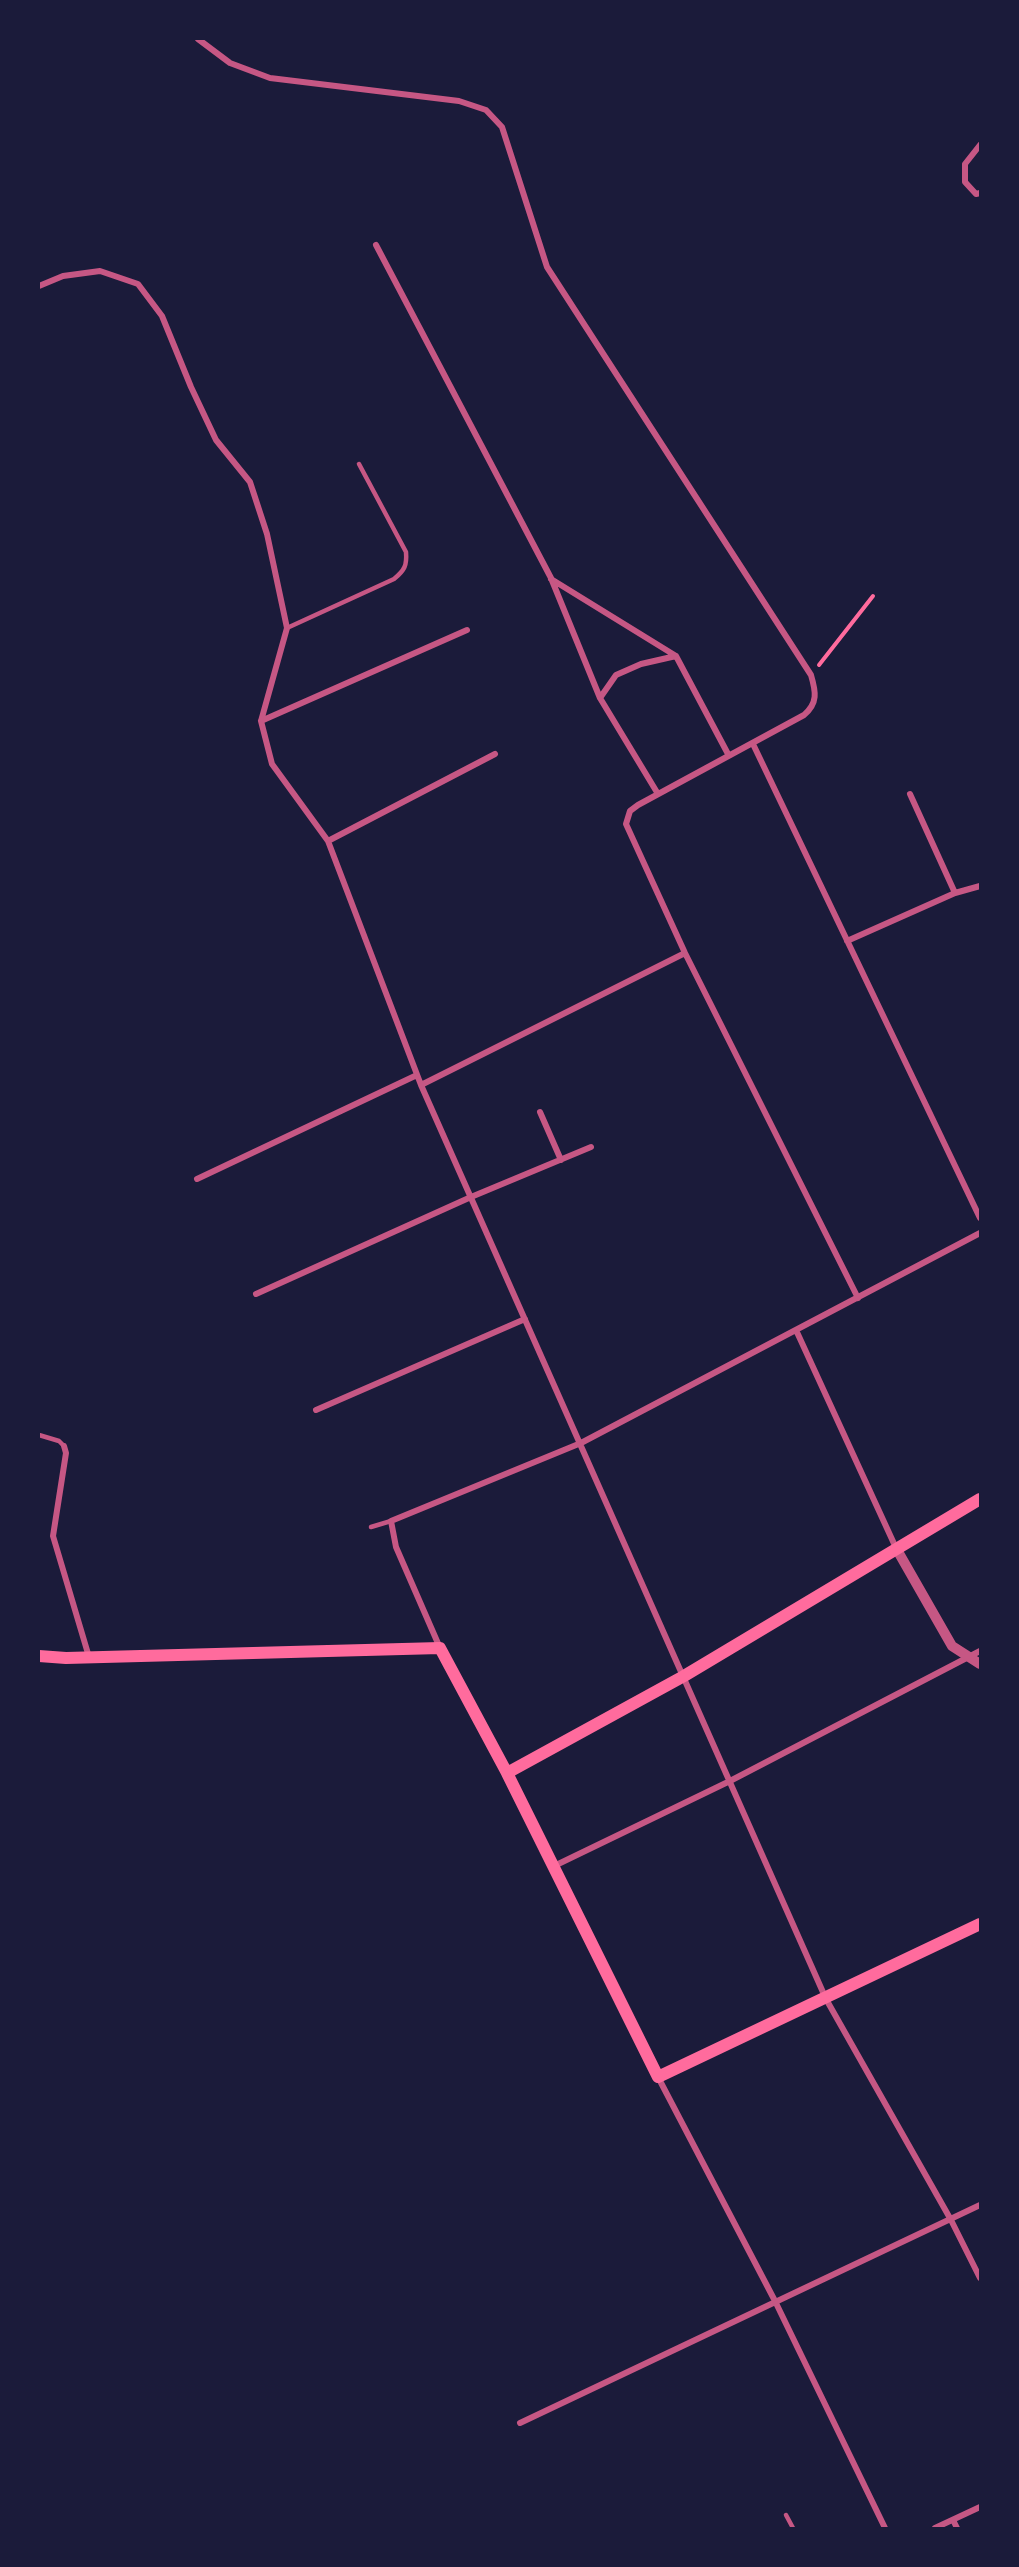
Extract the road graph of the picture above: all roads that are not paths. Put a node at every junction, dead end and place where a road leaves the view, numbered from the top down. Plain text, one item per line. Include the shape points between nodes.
1 (198, 39) edge
2 (980, 145) edge
3 (980, 193) edge
4 (376, 245) dead end
5 (39, 286) edge
6 (359, 464) dead end
7 (551, 578) junction
8 (287, 628) junction
9 (467, 630) dead end
10 (676, 657) junction
11 (600, 698) junction
12 (261, 721) junction
13 (753, 744) junction
14 (495, 754) dead end
15 (728, 754) junction
16 (658, 794) junction
17 (909, 794) dead end
18 (328, 841) junction
19 (980, 886) edge
20 (955, 893) junction
21 (848, 941) junction
22 (685, 953) junction
23 (417, 1075) junction
24 (421, 1085) junction
25 (540, 1112) dead end
26 (591, 1147) dead end
27 (561, 1160) junction
28 (197, 1179) dead end
29 (471, 1197) junction
30 (980, 1218) edge
31 (980, 1233) edge
32 (256, 1294) dead end
33 (858, 1298) junction
34 (525, 1319) junction
35 (796, 1330) junction
36 (316, 1410) dead end
37 (39, 1435) edge
38 (581, 1443) junction
39 (64, 1446) joint
40 (980, 1499) edge
41 (391, 1521) junction
42 (371, 1527) dead end
43 (897, 1548) junction
44 (440, 1648) junction
45 (980, 1651) edge
46 (39, 1656) edge
47 (89, 1657) junction
48 (969, 1657) junction
49 (980, 1664) edge
50 (684, 1676) junction
51 (507, 1773) junction
52 (730, 1781) junction
53 (552, 1867) junction
54 (980, 1924) edge
55 (826, 1998) junction
56 (658, 2077) junction
57 (980, 2205) edge
58 (951, 2220) junction
59 (980, 2278) edge
60 (775, 2301) junction
61 (520, 2423) dead end
62 (980, 2507) edge
63 (786, 2516) dead end
64 (953, 2520) junction
65 (793, 2528) edge
66 (885, 2528) edge
67 (935, 2528) edge
68 (957, 2528) edge

1 - 13 street via 230,63 270,78 459,101 486,110 502,127 547,267 811,675 815,695 812,707
2 - 3 street via 964,164 965,182 976,194
4 - 7 street
5 - 8 street via 63,276 100,271 138,284 162,316 216,440 250,482 267,534
6 - 8 lane via 406,552 404,571
7 - 10 street
7 - 11 street
8 - 12 street
9 - 12 street
10 - 11 street via 641,664 616,675
10 - 15 street
11 - 16 street
12 - 18 street via 272,764
13 - 15 street
13 - 21 street
14 - 18 street
15 - 16 street
16 - 22 street via 630,810 626,818 628,831
17 - 20 street
18 - 23 street
19 - 20 street
20 - 21 street
21 - 30 street
22 - 24 street
22 - 33 street
23 - 24 street
23 - 28 street
24 - 29 street
25 - 27 street
26 - 27 street
27 - 29 street
29 - 32 street
29 - 34 street
31 - 33 street
33 - 35 street
34 - 36 street
34 - 38 street
35 - 38 street
35 - 43 street
37 - 39 lane
38 - 41 street
38 - 50 street
39 - 47 street via 53,1536
40 - 43 main road
41 - 42 lane
41 - 44 street via 396,1547
43 - 48 street via 952,1646
43 - 50 main road
44 - 47 main road
44 - 51 main road
45 - 48 street
46 - 47 main road
48 - 49 street
48 - 52 street
50 - 51 main road
50 - 52 street
51 - 53 main road
52 - 53 street
52 - 55 street
53 - 56 main road
54 - 55 main road
55 - 56 main road
55 - 58 street
56 - 60 street
57 - 58 street
58 - 59 street
58 - 60 street
60 - 61 street
60 - 66 street
62 - 64 street
63 - 65 lane
64 - 67 street
64 - 68 street

